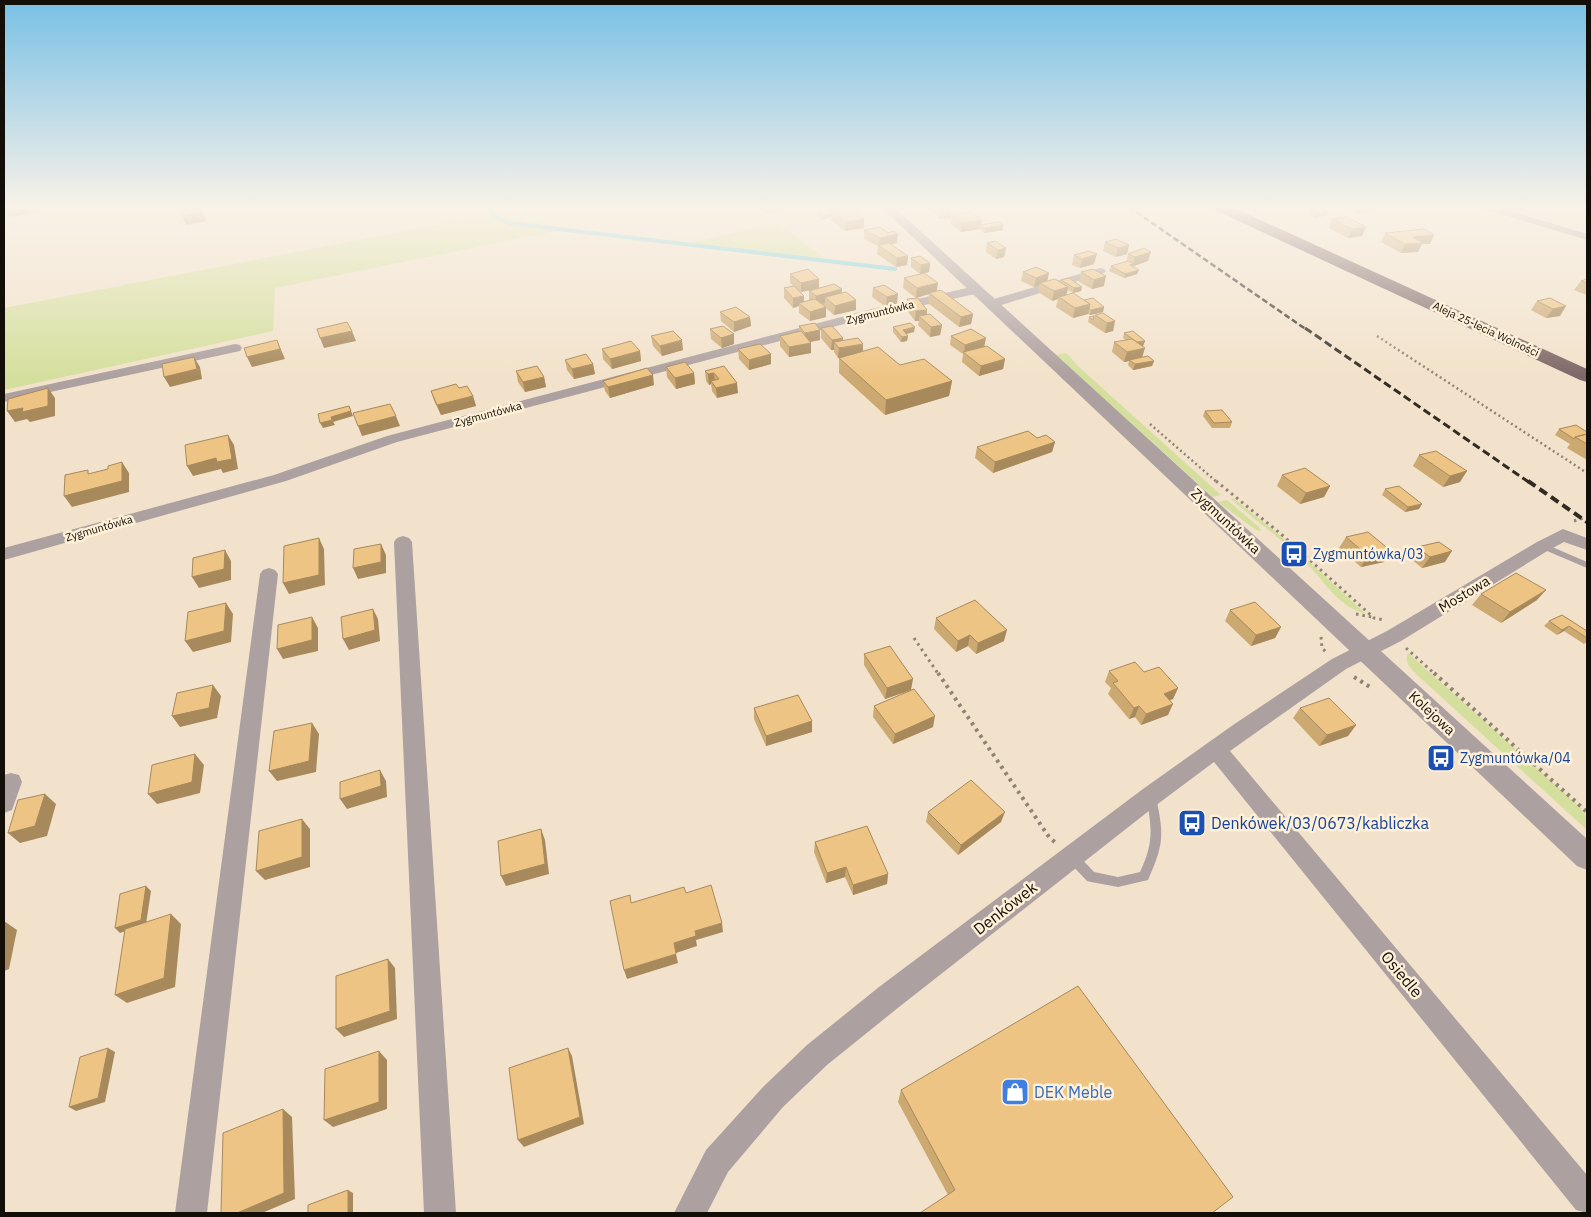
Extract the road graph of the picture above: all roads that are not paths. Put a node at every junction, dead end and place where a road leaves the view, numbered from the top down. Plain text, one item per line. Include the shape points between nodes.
1 (948, 264) edge
2 (1343, 264) edge
3 (1100, 271) edge
4 (984, 297) junction
5 (235, 348) dead end
6 (1587, 376) edge
7 (4, 398) edge
8 (403, 542) dead end
9 (1587, 544) edge
10 (1543, 546) junction
11 (4, 554) edge
12 (1587, 565) edge
13 (269, 574) dead end
14 (1366, 651) junction
15 (1216, 749) junction
16 (1151, 796) junction
17 (1072, 856) junction
18 (1587, 857) edge
19 (1587, 1199) edge
20 (191, 1213) edge
21 (440, 1213) edge
22 (690, 1213) edge

1 - 4 street, Zygmuntówka
2 - 6 main road, Aleja 25-lecia Wolności
3 - 4 street
4 - 11 street, Zygmuntówka via 876,312 401,437 280,478
4 - 14 street, Zygmuntówka
5 - 7 street
8 - 21 street
9 - 10 street, Mostowa via 1563,535
10 - 12 lane
10 - 14 street, Mostowa
13 - 20 street
14 - 15 street, Denkówek via 1339,664
14 - 18 street, Kolejowa
15 - 16 street, Denkówek
15 - 19 street, Osiedle
16 - 17 street, Denkówek
16 - 17 lane via 1158,834 1154,856 1144,876 1118,882 1091,877
17 - 22 street, Denkówek via 882,1003 779,1091 718,1161

